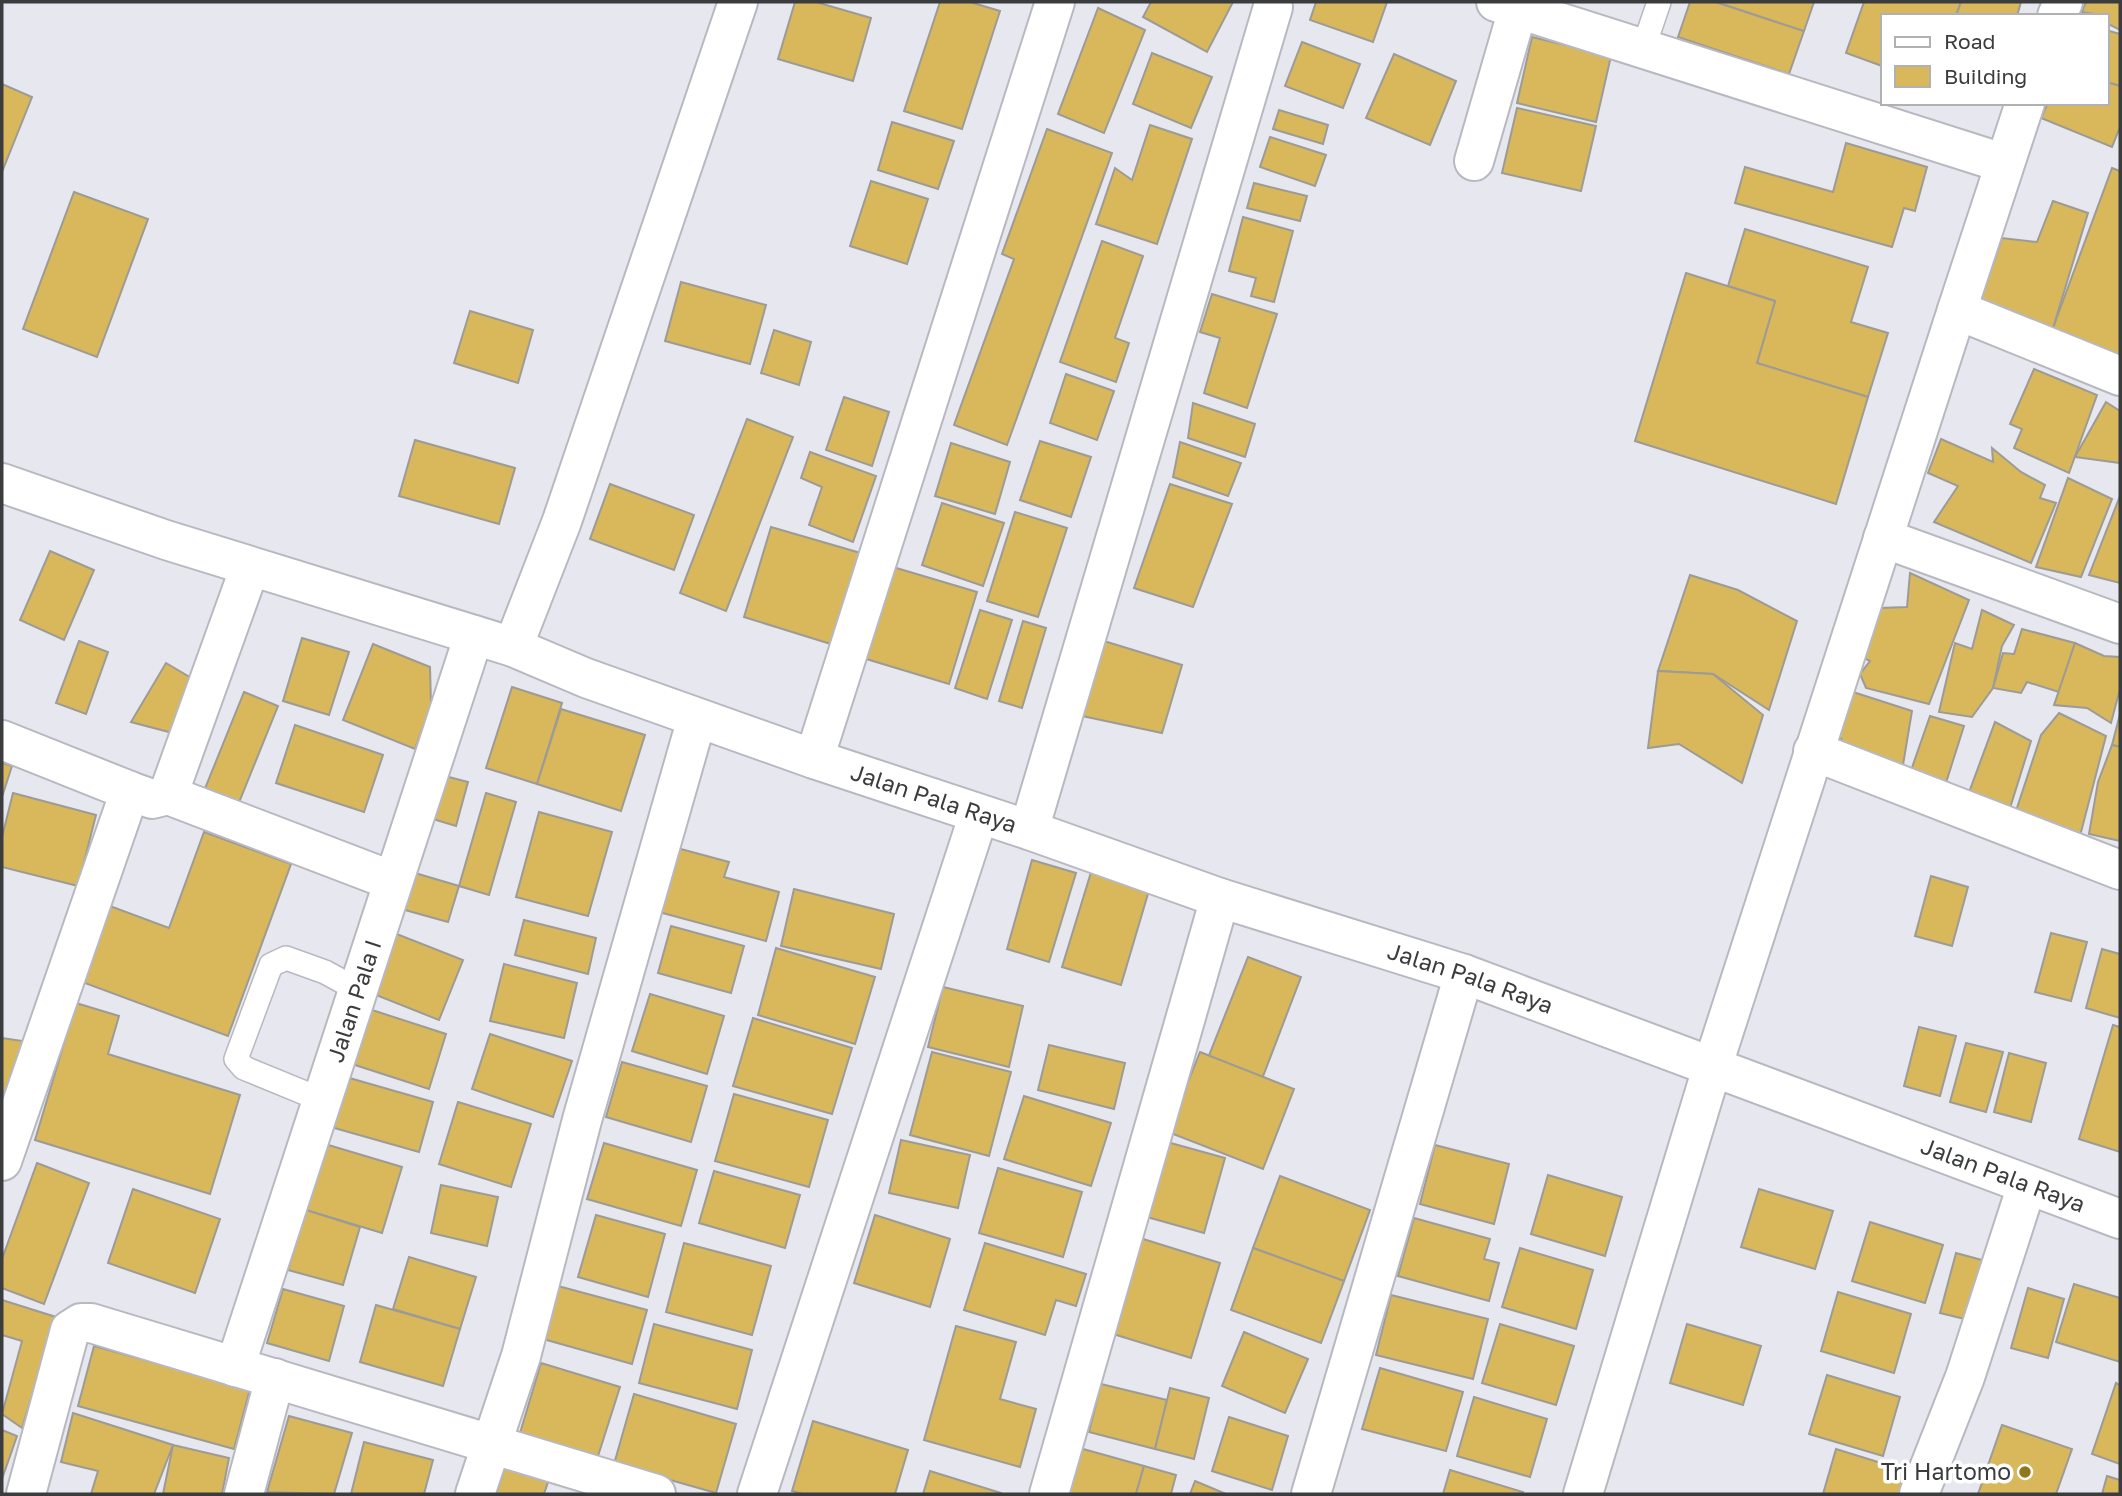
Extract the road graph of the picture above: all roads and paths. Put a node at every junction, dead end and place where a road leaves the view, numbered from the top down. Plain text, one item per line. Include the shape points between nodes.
1 (738, 2) edge
2 (1055, 2) edge
3 (1659, 2) edge
4 (1507, 5) edge
5 (1273, 7) dead end
6 (1643, 49) junction
7 (2024, 105) edge
8 (1474, 161) dead end
9 (2003, 163) junction
10 (1957, 310) junction
11 (2120, 376) edge
12 (2, 484) edge
13 (1883, 538) junction
14 (250, 567) junction
15 (2120, 624) edge
16 (474, 635) junction
17 (513, 647) junction
18 (697, 718) junction
19 (2, 740) edge
20 (1813, 751) junction
21 (814, 759) junction
22 (130, 791) junction
23 (167, 795) junction
24 (979, 814) junction
25 (1028, 830) junction
26 (2120, 870) edge
27 (393, 881) junction
28 (1220, 898) junction
29 (1464, 974) junction
30 (358, 990) junction
31 (1712, 1068) junction
32 (322, 1100) junction
33 (2, 1161) edge
34 (2027, 1185) junction
35 (2120, 1219) edge
36 (235, 1367) junction
37 (275, 1378) junction
38 (490, 1444) junction
39 (26, 1494) edge
40 (244, 1494) edge
41 (475, 1494) edge
42 (656, 1494) edge
43 (757, 1494) edge
44 (1049, 1494) edge
45 (1311, 1494) edge
46 (1583, 1494) edge
47 (1919, 1494) edge

1 - 17 street via 562,521
2 - 21 street
3 - 6 lane
4 - 6 street
4 - 8 street
5 - 25 street
6 - 9 street
7 - 9 street
9 - 10 street
10 - 11 street
10 - 13 street
12 - 14 street, Jalan Pala Raya
13 - 15 street
13 - 20 street
14 - 16 street, Jalan Pala Raya
14 - 23 street
16 - 17 street, Jalan Pala Raya
16 - 27 street, Jalan Pala I
17 - 18 street, Jalan Pala Raya
18 - 21 street, Jalan Pala Raya
18 - 38 street via 582,1120 521,1356
19 - 22 street
20 - 26 street
20 - 31 street
21 - 24 street, Jalan Pala Raya
22 - 23 street via 152,799
22 - 33 street
23 - 27 street
24 - 25 street, Jalan Pala Raya
24 - 43 street
25 - 28 street, Jalan Pala Raya
27 - 30 street, Jalan Pala I
28 - 29 street, Jalan Pala Raya
28 - 44 street
29 - 31 street, Jalan Pala Raya
29 - 45 street
30 - 32 street, Jalan Pala I
30 - 32 lane via 325,972 280,958 271,965 236,1059 244,1069
31 - 34 street, Jalan Pala Raya
31 - 46 street
32 - 36 street, Jalan Pala I
34 - 35 street, Jalan Pala Raya
34 - 47 street via 1965,1377
36 - 37 street
36 - 39 street via 81,1323 70,1330 64,1346
37 - 38 street
37 - 40 street
38 - 41 street
38 - 42 street

